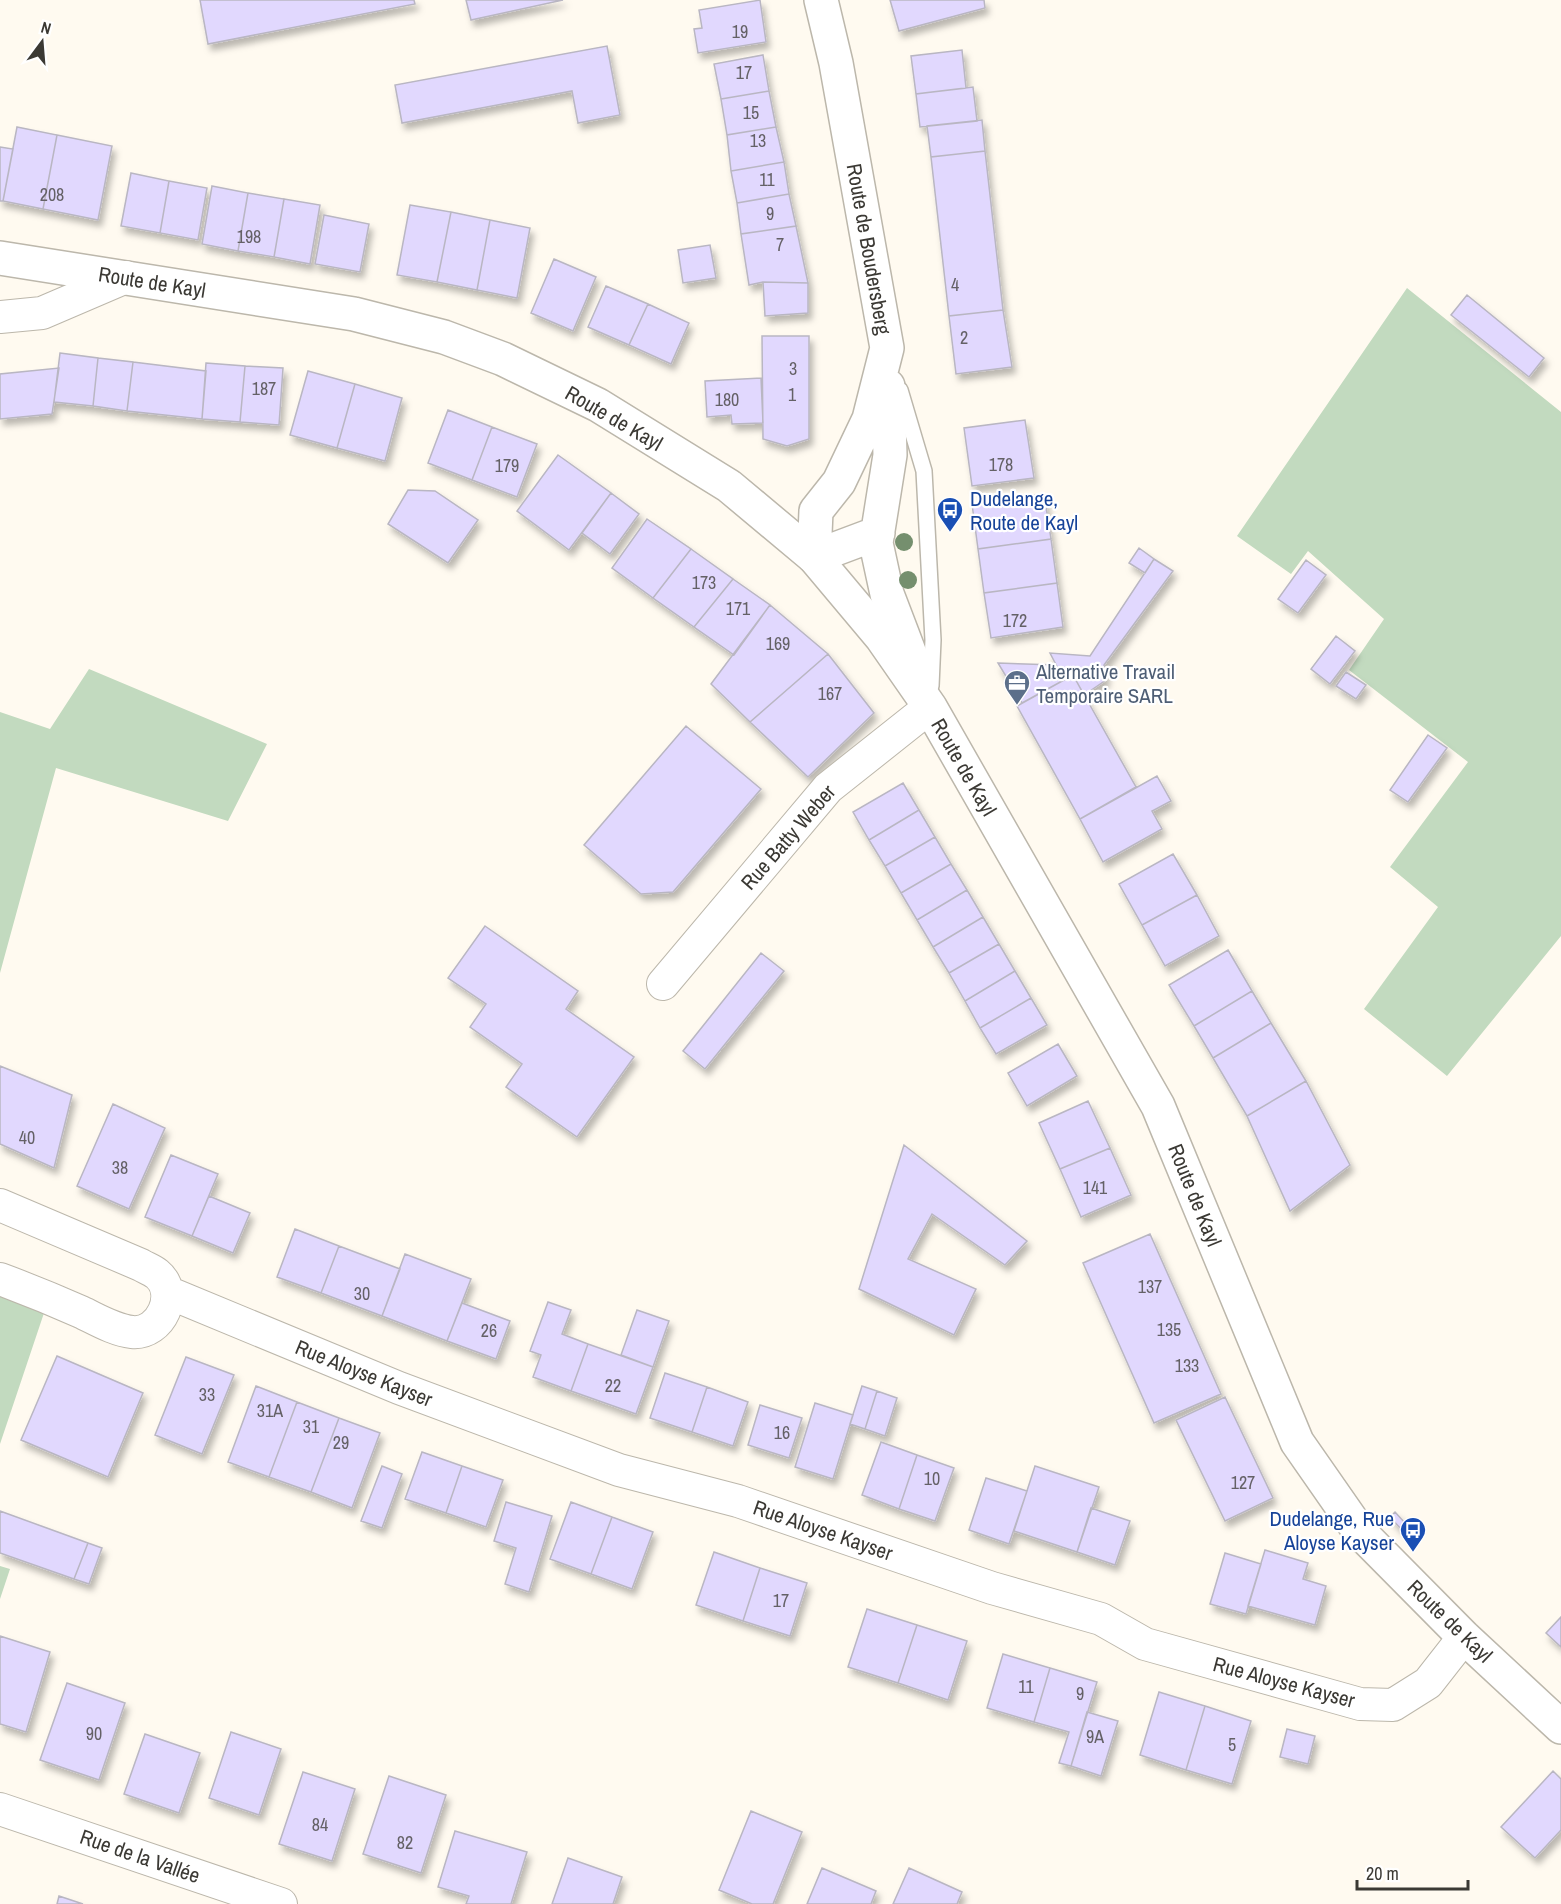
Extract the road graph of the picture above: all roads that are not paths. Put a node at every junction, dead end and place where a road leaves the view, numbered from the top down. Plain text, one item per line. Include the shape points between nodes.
1 (821, 0) edge
2 (0, 258) edge
3 (126, 277) junction
4 (0, 317) edge
5 (887, 348) junction
6 (878, 533) junction
7 (814, 557) junction
8 (930, 707) junction
9 (663, 984) dead end
10 (0, 1205) edge
11 (0, 1279) edge
12 (167, 1292) junction
13 (1464, 1636) junction
14 (1561, 1727) edge
15 (0, 1809) edge
16 (280, 1904) edge

1 - 5 main road, Route de Boudersberg
2 - 3 main road, Route de Kayl
3 - 4 street via 42,313
3 - 7 main road, Route de Kayl via 354,314 444,337 502,359 598,405 729,486
5 - 6 main road via 890,454
5 - 7 main road, Route de Boudersberg via 869,419 839,482 816,511
5 - 8 lane via 924,471 933,640
6 - 7 main road
6 - 8 main road via 876,543 887,594
7 - 8 main road, Route de Kayl via 882,638
8 - 9 street, Rue Batty Weber via 828,788
8 - 13 main road, Route de Kayl via 1158,1106 1297,1442 1359,1531
10 - 12 street, Rue Aloyse Kayser via 141,1265 158,1274
11 - 12 street via 133,1332 152,1327 165,1312
12 - 13 street, Rue Aloyse Kayser via 399,1388 619,1470 738,1501 992,1588 1101,1619 1145,1644 1360,1704 1393,1705 1428,1683
13 - 14 main road, Route de Kayl
15 - 16 street, Rue de la Vallée

